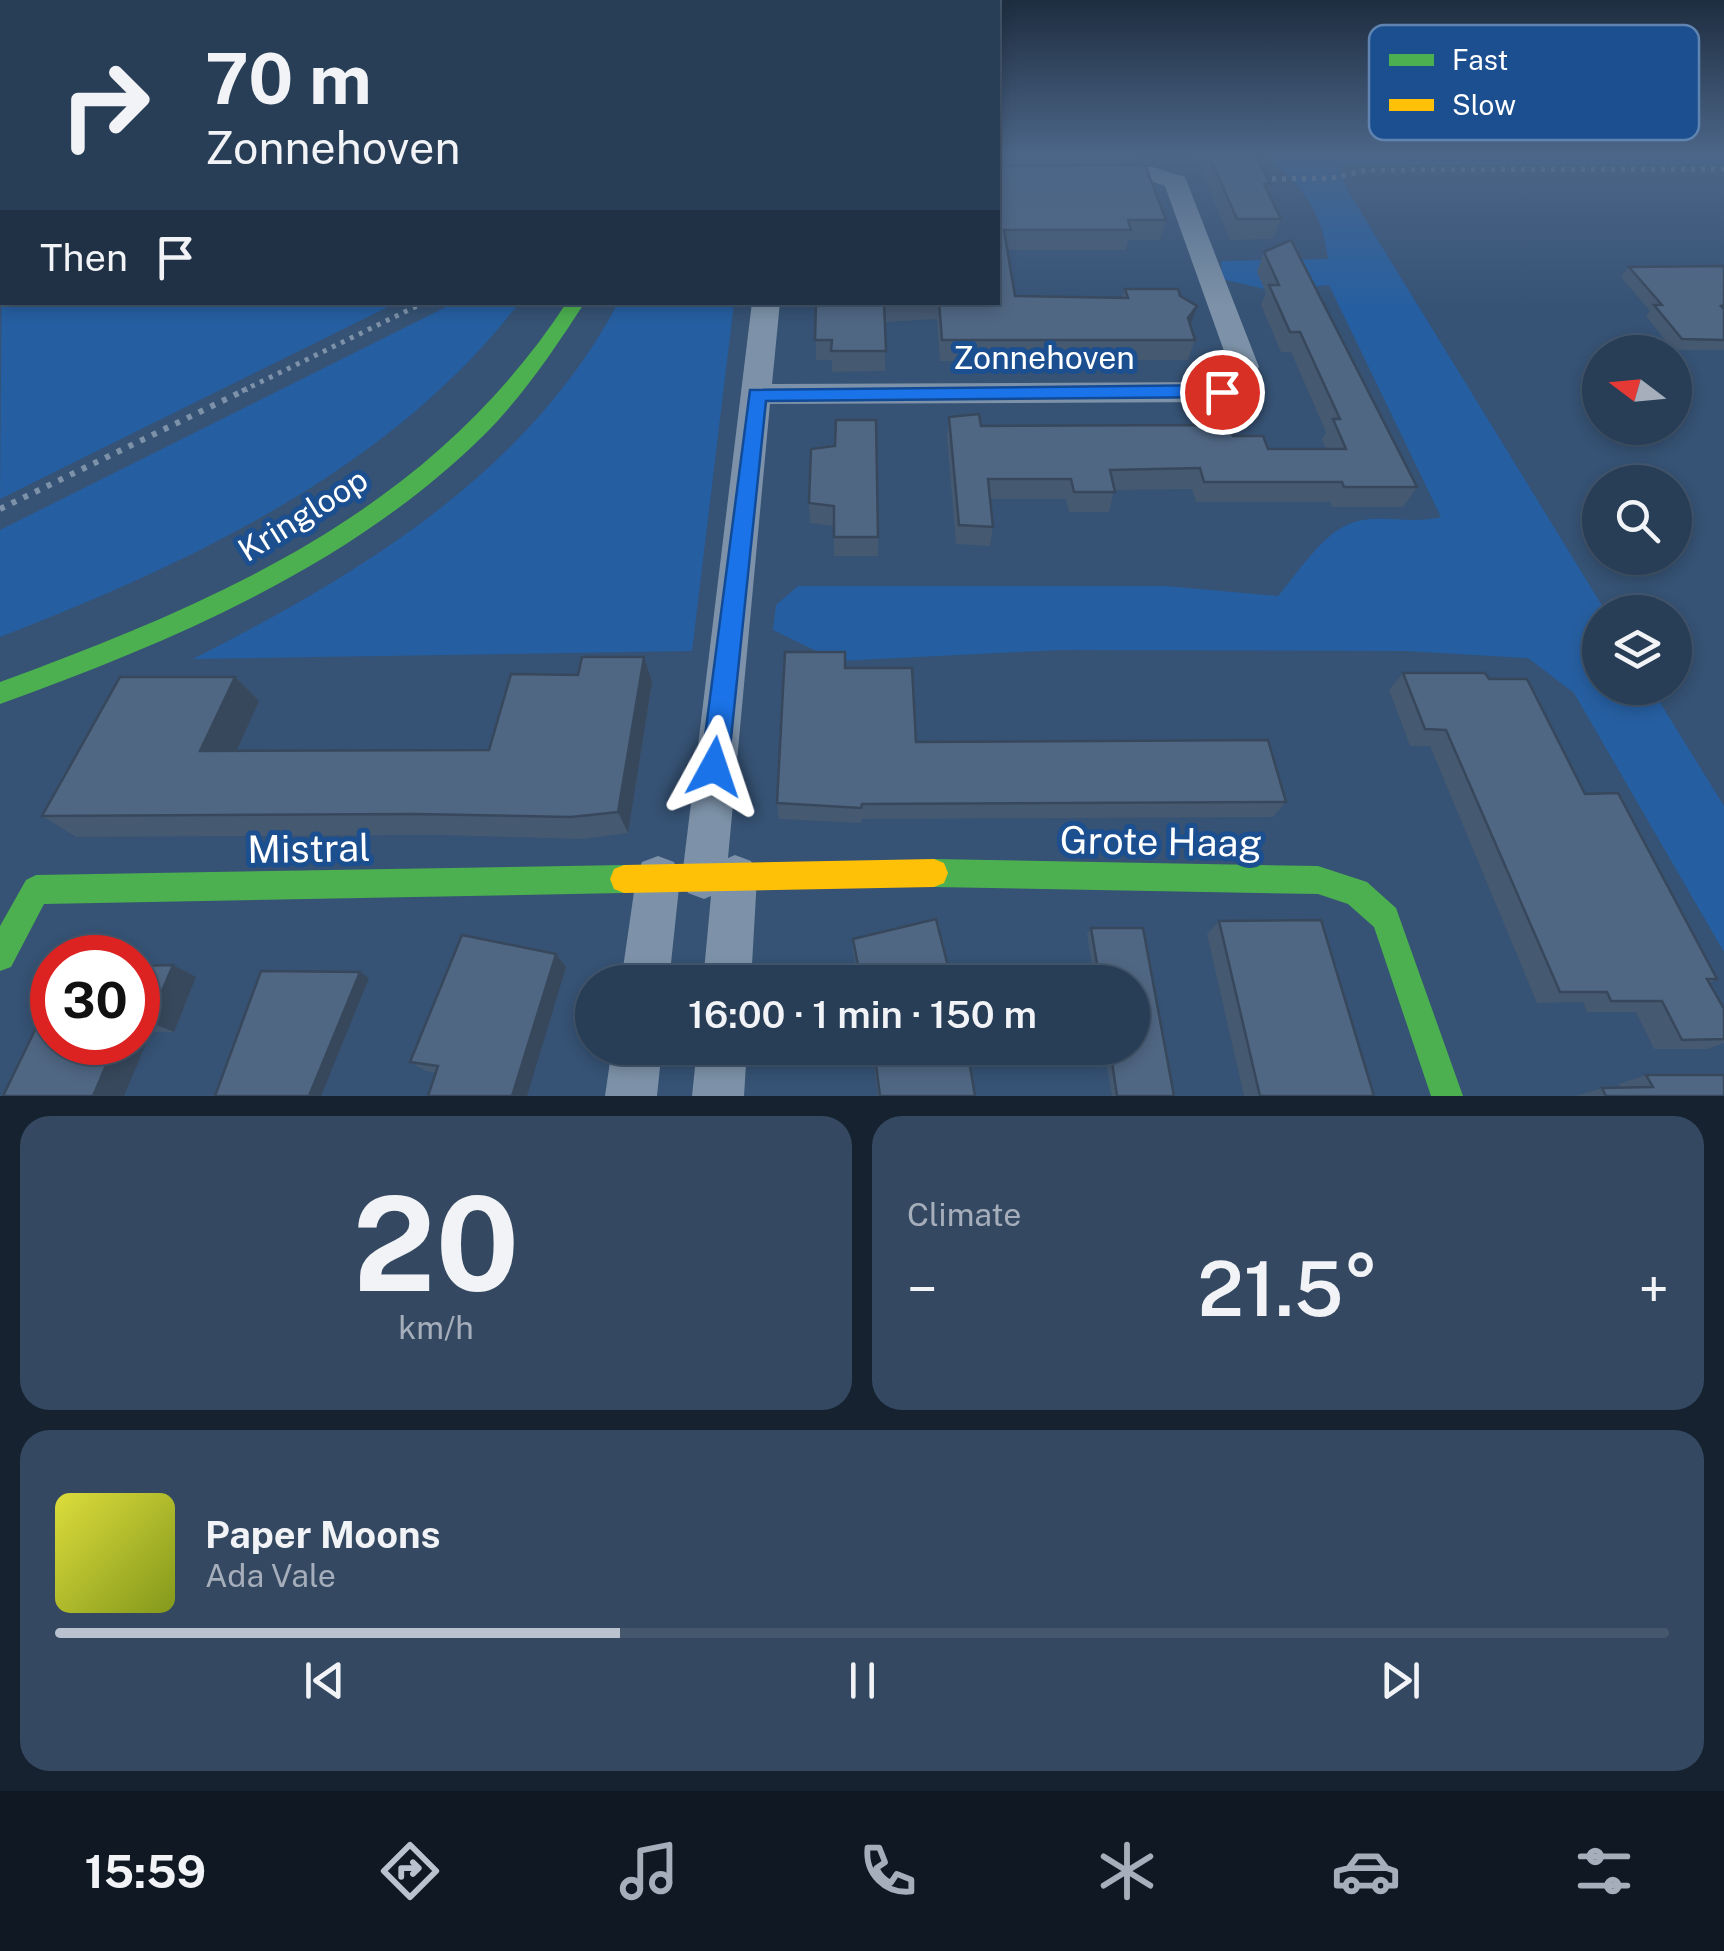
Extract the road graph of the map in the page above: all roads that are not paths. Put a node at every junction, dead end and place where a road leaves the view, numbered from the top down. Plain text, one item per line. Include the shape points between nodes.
1 (1184, 204) edge
2 (574, 305) edge
3 (766, 305) edge
4 (756, 394) junction
5 (0, 693) edge
6 (719, 877) junction
7 (658, 878) junction
8 (0, 956) edge
9 (647, 965) edge
10 (725, 965) edge
11 (635, 1065) edge
12 (721, 1065) edge
13 (632, 1096) edge
14 (718, 1096) edge
15 (1446, 1096) edge

1 - 4 street, Zonnehoven via 1244,367 1222,392
2 - 5 street, Kringloop via 552,347 486,422 379,509 242,592 92,662
3 - 4 street
4 - 6 street via 729,620
6 - 7 street, Grote Haag
6 - 10 street
6 - 15 street, Grote Haag via 1318,880 1358,892 1386,918
7 - 8 street, Mistral via 36,890
7 - 9 street
11 - 13 street
12 - 14 street

